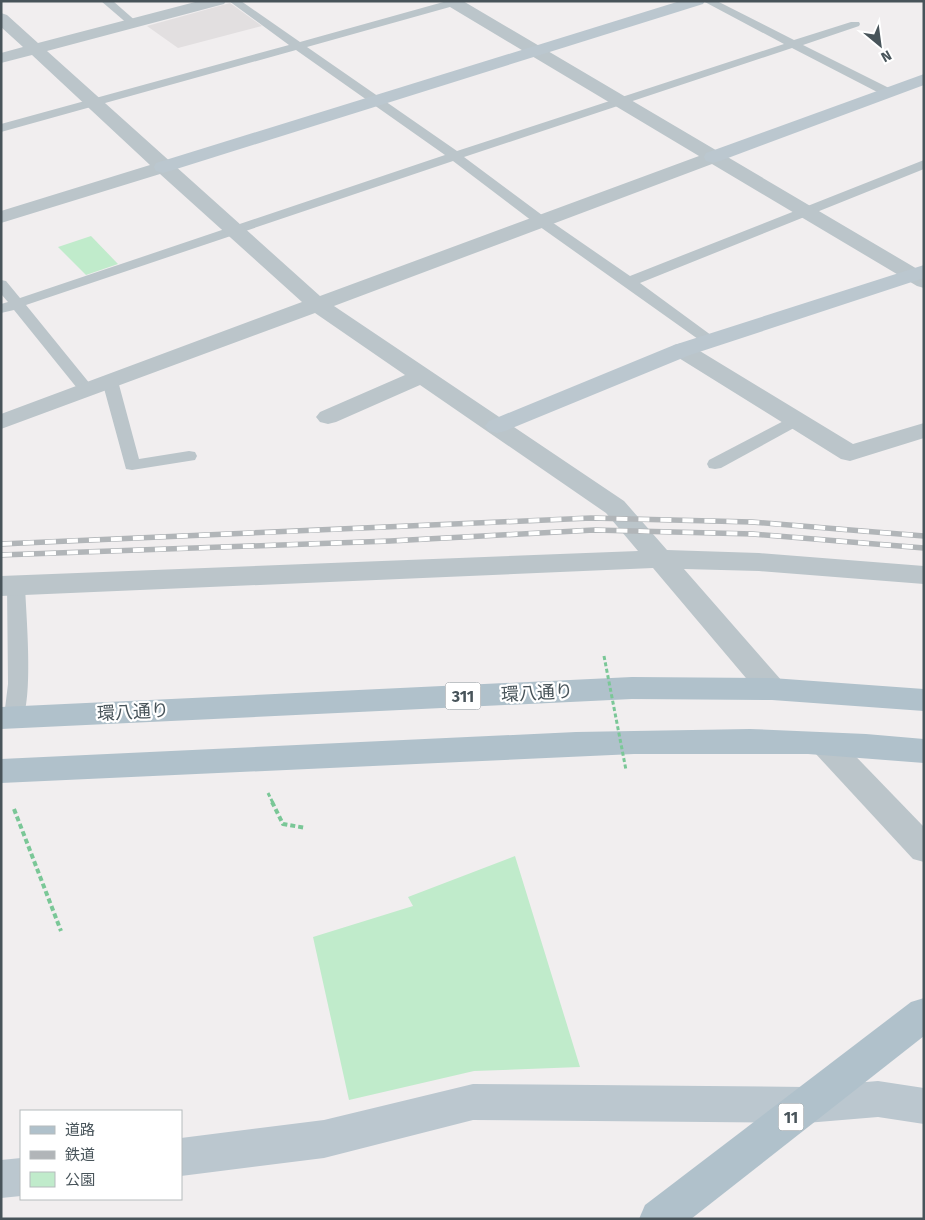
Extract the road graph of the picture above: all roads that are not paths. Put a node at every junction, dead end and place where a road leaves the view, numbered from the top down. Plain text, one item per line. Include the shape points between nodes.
1 (106, 1) edge
2 (218, 1) edge
3 (234, 1) edge
4 (697, 1) edge
5 (708, 1) edge
6 (452, 2) edge
7 (1, 18) edge
8 (133, 23) junction
9 (855, 24) dead end
10 (793, 44) junction
11 (296, 46) junction
12 (36, 48) junction
13 (535, 51) junction
14 (1, 58) edge
15 (924, 79) edge
16 (887, 92) junction
17 (376, 101) junction
18 (94, 102) junction
19 (620, 102) junction
20 (1, 128) edge
21 (455, 156) junction
22 (713, 158) junction
23 (924, 164) edge
24 (163, 167) junction
25 (807, 212) junction
26 (1, 217) edge
27 (541, 221) junction
28 (236, 231) junction
29 (920, 276) edge
30 (629, 282) junction
31 (1, 284) edge
32 (18, 304) junction
33 (317, 304) junction
34 (1, 310) edge
35 (710, 340) junction
36 (682, 350) junction
37 (422, 376) junction
38 (110, 381) junction
39 (87, 390) junction
40 (328, 417) dead end
41 (796, 419) junction
42 (1, 422) edge
43 (497, 426) junction
44 (924, 430) edge
45 (189, 456) dead end
46 (715, 464) dead end
47 (660, 559) junction
48 (924, 575) edge
49 (9, 586) edge
50 (772, 689) junction
51 (924, 700) edge
52 (7, 718) edge
53 (826, 744) junction
54 (924, 751) edge
55 (1, 771) edge
56 (924, 850) edge
57 (924, 1014) edge
58 (806, 1105) junction
59 (924, 1106) edge
60 (182, 1157) edge
61 (20, 1177) edge
62 (1, 1179) edge
63 (659, 1219) edge

1 - 8 lane
2 - 8 street
3 - 11 lane
4 - 13 street
5 - 10 lane
6 - 11 lane
6 - 13 street
7 - 12 street
8 - 12 street
9 - 10 lane
10 - 16 lane
10 - 19 lane
11 - 17 lane
11 - 18 lane
12 - 14 street
12 - 18 street
13 - 17 street
13 - 19 street
15 - 16 street
16 - 22 street
17 - 21 lane
17 - 24 street
18 - 20 lane
18 - 24 street
19 - 21 lane
19 - 22 street
21 - 27 lane
21 - 28 lane
22 - 25 street
22 - 27 street
23 - 25 lane
24 - 26 street
24 - 28 street
25 - 29 street
25 - 30 lane
27 - 30 lane
27 - 33 street
28 - 32 lane
28 - 33 street
29 - 35 street
30 - 35 lane
31 - 32 lane
32 - 34 lane
32 - 39 lane
33 - 37 street
33 - 38 street
35 - 36 street
36 - 41 street
36 - 43 street
37 - 40 street
37 - 43 street
38 - 39 street
38 - 45 lane via 132,465
39 - 42 street
41 - 44 street via 850,453
41 - 46 lane
43 - 47 street via 615,507
47 - 48 street via 759,562
47 - 49 street
47 - 50 street
49 - 52 lane via 18,684
50 - 51 main road, 環八通り / 311
50 - 52 main road, 環八通り / 311 via 632,688
53 - 54 main road
53 - 55 main road via 611,742
53 - 56 street
57 - 58 main road, 11
58 - 59 street via 878,1099
58 - 60 street via 473,1102 324,1139
58 - 63 main road, 11
61 - 62 street

